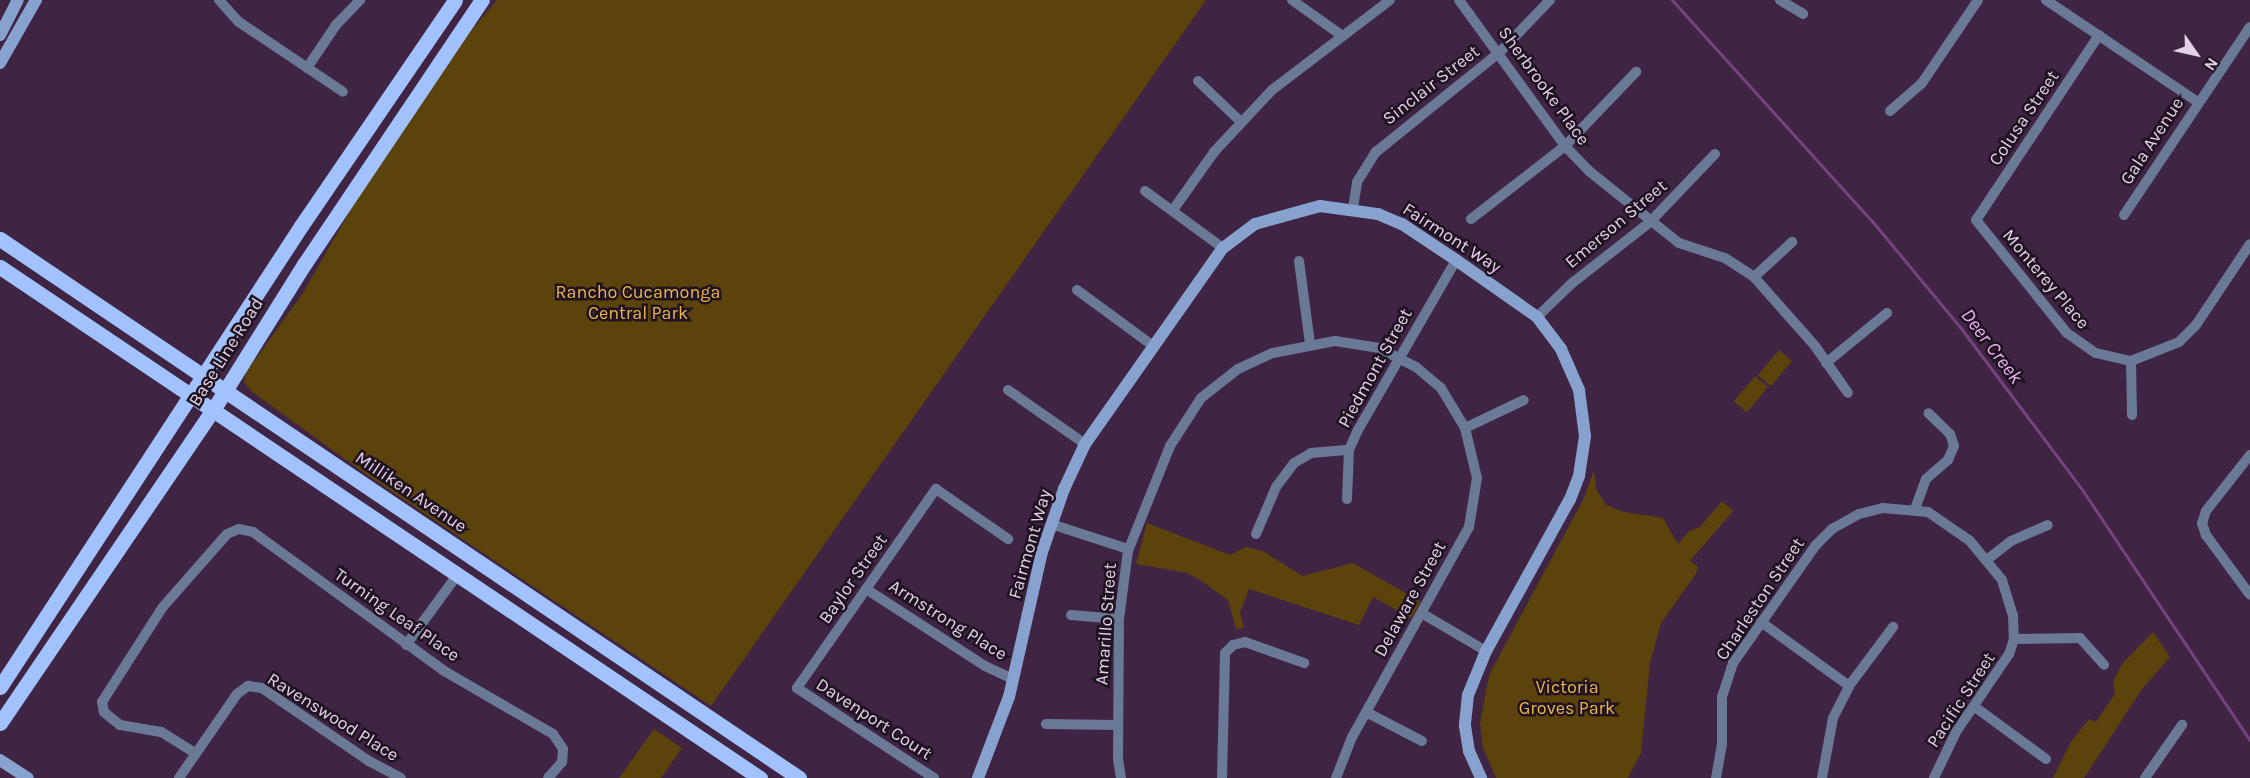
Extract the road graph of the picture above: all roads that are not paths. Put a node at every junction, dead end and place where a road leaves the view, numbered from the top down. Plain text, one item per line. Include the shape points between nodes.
1 (18, 0) edge
2 (36, 0) edge
3 (219, 0) edge
4 (360, 0) edge
5 (455, 0) edge
6 (482, 0) edge
7 (1292, 0) edge
8 (1390, 0) edge
9 (1459, 0) edge
10 (1550, 0) edge
11 (1780, 0) edge
12 (1978, 0) edge
13 (2046, 0) edge
14 (1803, 14) dead end
15 (2250, 27) edge
16 (1341, 34) junction
17 (0, 35) edge
18 (2099, 35) junction
19 (1500, 52) junction
20 (0, 63) edge
21 (307, 68) junction
22 (1635, 72) dead end
23 (1198, 81) dead end
24 (343, 92) dead end
25 (2198, 102) junction
26 (1890, 111) dead end
27 (1240, 121) junction
28 (1564, 146) junction
29 (1715, 154) dead end
30 (1145, 191) dead end
31 (1353, 208) junction
32 (1173, 210) junction
33 (2124, 215) dead end
34 (1471, 219) dead end
35 (1976, 220) joint
36 (1650, 222) junction
37 (0, 239) edge
38 (1792, 242) dead end
39 (2250, 244) edge
40 (1223, 248) junction
41 (1456, 260) junction
42 (1299, 261) dead end
43 (0, 267) edge
44 (1754, 277) junction
45 (1077, 290) dead end
46 (1887, 313) dead end
47 (1537, 317) junction
48 (1310, 343) junction
49 (1152, 345) junction
50 (1399, 357) junction
51 (2131, 361) junction
52 (1826, 363) junction
53 (205, 374) junction
54 (226, 389) junction
55 (1008, 390) dead end
56 (1848, 393) dead end
57 (192, 396) junction
58 (1524, 400) dead end
59 (213, 410) junction
60 (1928, 413) dead end
61 (2132, 414) dead end
62 (1465, 428) junction
63 (1086, 444) junction
64 (1349, 450) junction
65 (2250, 455) edge
66 (1347, 499) dead end
67 (1914, 509) junction
68 (1051, 524) junction
69 (2048, 525) dead end
70 (1256, 534) dead end
71 (1008, 539) dead end
72 (1128, 549) junction
73 (1988, 559) junction
74 (458, 574) junction
75 (866, 589) junction
76 (2250, 595) edge
77 (1423, 614) junction
78 (1071, 615) dead end
79 (1119, 619) junction
80 (1761, 622) junction
81 (1893, 627) dead end
82 (2014, 639) junction
83 (406, 645) junction
84 (1485, 651) junction
85 (1304, 663) dead end
86 (2104, 665) dead end
87 (1013, 679) junction
88 (1849, 686) junction
89 (0, 687) edge
90 (797, 688) joint
91 (1975, 707) junction
92 (1366, 712) junction
93 (0, 723) edge
94 (1046, 724) dead end
95 (2182, 725) dead end
96 (1118, 726) junction
97 (1422, 741) dead end
98 (195, 753) junction
99 (2046, 759) dead end
100 (0, 760) edge
101 (28, 778) edge
102 (179, 778) edge
103 (401, 778) edge
104 (548, 778) edge
105 (760, 778) edge
106 (799, 778) edge
107 (934, 778) edge
108 (978, 778) edge
109 (1121, 778) edge
110 (1222, 778) edge
111 (1335, 778) edge
112 (1481, 778) edge
113 (1716, 778) edge
114 (1822, 778) edge
115 (1934, 778) edge
116 (2145, 778) edge

1 - 17 street
2 - 20 street
3 - 21 street via 239,22
4 - 21 street via 336,25
5 - 53 main road, Base Line Road
6 - 54 main road, Base Line Road via 305,263
7 - 16 street
8 - 16 street
9 - 19 street, Sherbrooke Place
10 - 19 street, Sinclair Street
11 - 14 street
12 - 26 street via 1922,83
13 - 18 street
15 - 25 street, Gala Avenue
16 - 27 street
18 - 25 street
18 - 35 street, Colusa Street
19 - 28 street, Sherbrooke Place
19 - 31 street, Sinclair Street via 1376,152 1357,182
21 - 24 street
22 - 28 street
23 - 27 street
25 - 33 street, Gala Avenue
27 - 32 street
28 - 34 street
28 - 36 street, Sherbrooke Place
29 - 36 street, Emerson Street
30 - 32 street
31 - 40 street, Fairmont Way via 1320,206 1286,213 1255,224
31 - 41 street, Fairmont Way via 1402,224
32 - 40 street
35 - 51 street, Monterey Place via 2067,333 2096,353
36 - 44 street, Sherbrooke Place via 1679,243 1725,258
36 - 47 street, Emerson Street via 1571,284
37 - 53 main road, Milliken Avenue
38 - 44 street
39 - 51 street via 2196,325 2179,342
40 - 49 street, Fairmont Way
41 - 47 street, Fairmont Way
41 - 50 street, Piedmont Street
42 - 48 street
43 - 57 main road
44 - 52 street, Sherbrooke Place
45 - 49 street
46 - 52 street
47 - 84 street, Fairmont Way via 1561,350 1579,390 1585,416 1583,456 1570,499
48 - 50 street, Amarillo Street via 1357,343
48 - 72 street, Amarillo Street via 1273,353 1238,369 1201,398 1185,418 1155,476
49 - 63 street, Fairmont Way
50 - 62 street, Delaware Street via 1441,388
50 - 64 street, Piedmont Street
51 - 61 street
52 - 56 street, Sherbrooke Place
53 - 54 main road, Milliken Avenue
53 - 57 main road, Base Line Road
54 - 59 main road, Base Line Road
54 - 106 main road, Milliken Avenue
55 - 63 street
57 - 59 main road
57 - 89 main road, Base Line Road
58 - 62 street
59 - 74 main road
59 - 93 main road, Base Line Road
60 - 67 street via 1950,434 1954,446 1948,460 1926,480
62 - 77 street, Delaware Street via 1477,478 1469,527
63 - 68 street, Fairmont Way
64 - 66 street, Piedmont Street
64 - 70 street via 1311,453 1294,463 1276,487
65 - 76 street via 2206,512 2202,523 2206,535
67 - 73 street via 1928,512 1957,530
67 - 80 street, Charleston Street via 1883,508 1859,514 1832,529
68 - 72 street
68 - 87 street, Fairmont Way
69 - 73 street via 2010,541
71 - 75 street, Baylor Street via 936,489
72 - 79 street, Amarillo Street
73 - 82 street via 2009,596
74 - 83 street
74 - 105 main road
75 - 87 street, Armstrong Place via 985,666
75 - 90 street, Baylor Street
77 - 84 street
77 - 92 street, Delaware Street
78 - 79 street
79 - 96 street, Amarillo Street
80 - 88 street
80 - 113 street, Charleston Street via 1725,682
81 - 88 street
82 - 86 street via 2080,638
82 - 91 street, Pacific Street via 2001,670
83 - 98 street, Turning Leaf Place via 252,532 239,529 228,534 162,608 102,702 104,712 120,725 161,732
83 - 104 street, Turning Leaf Place via 553,734 563,749 562,762
84 - 112 street, Fairmont Way via 1468,694 1465,726 1469,752
85 - 110 street via 1245,642 1233,645 1225,653
87 - 108 street, Fairmont Way via 996,739
88 - 114 street via 1833,718
90 - 107 street, Davenport Court
91 - 99 street
91 - 115 street, Pacific Street via 1942,756
92 - 97 street
92 - 111 street, Delaware Street
94 - 96 street
95 - 116 street
96 - 109 street, Amarillo Street
98 - 102 street
98 - 103 street, Ravenswood Place via 237,694 248,686 262,688 359,755
100 - 101 street

